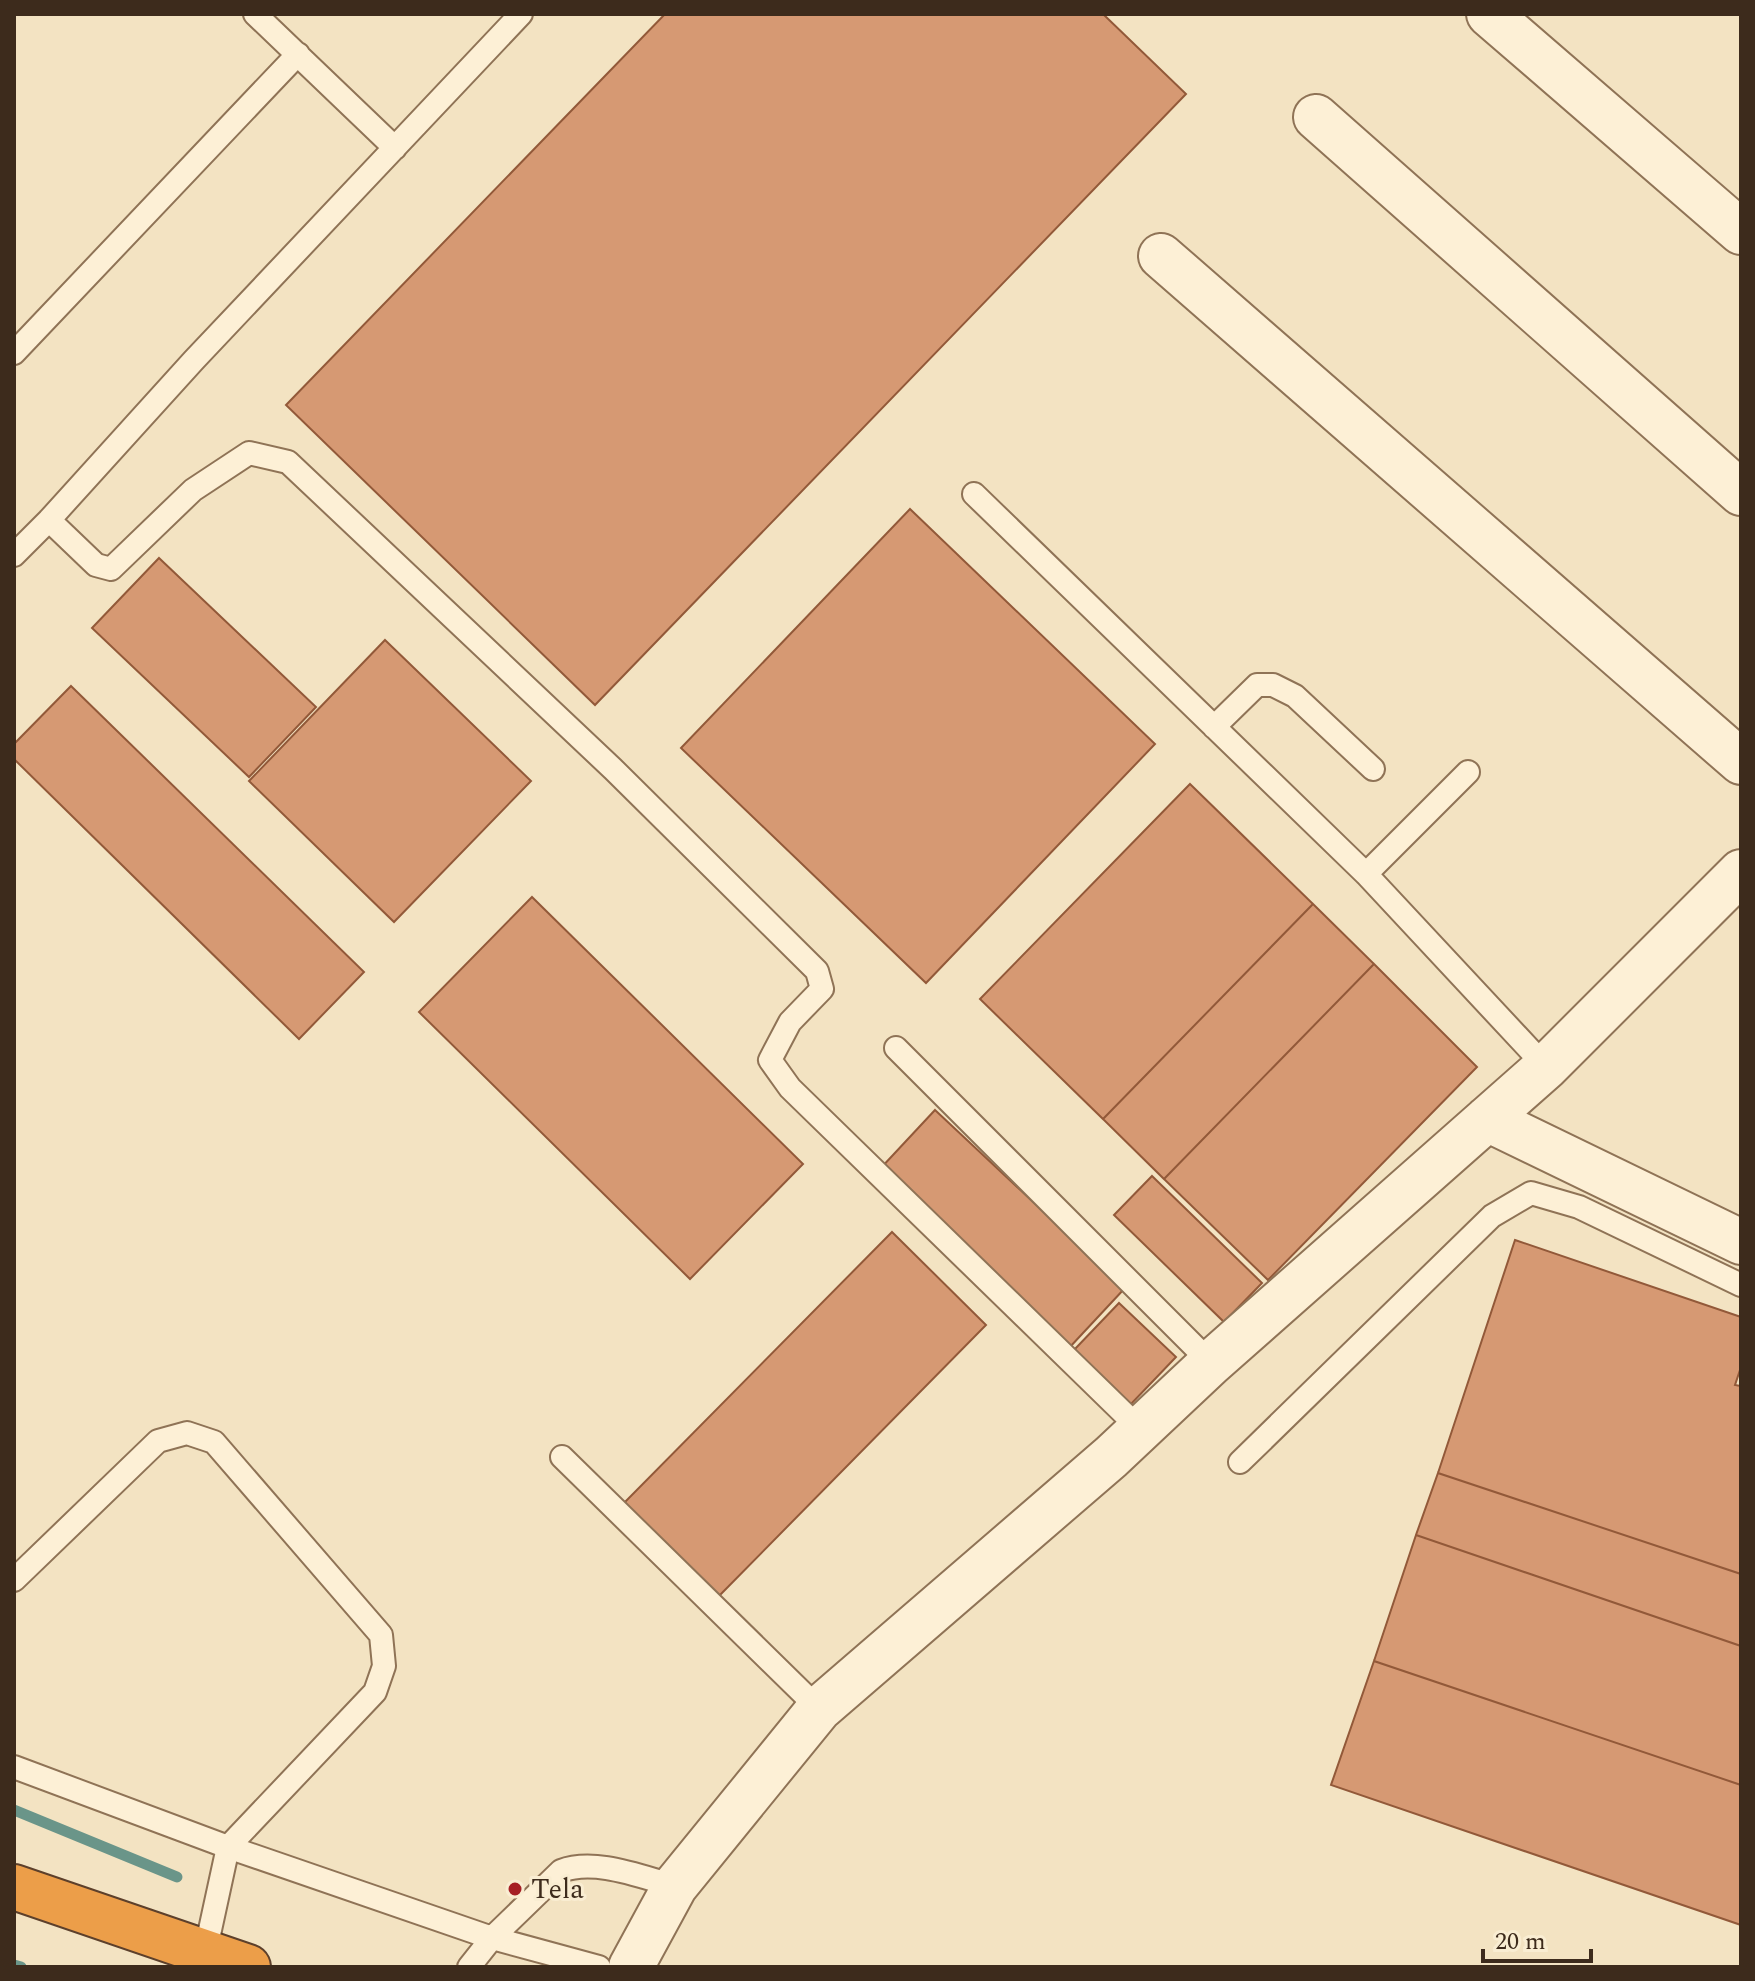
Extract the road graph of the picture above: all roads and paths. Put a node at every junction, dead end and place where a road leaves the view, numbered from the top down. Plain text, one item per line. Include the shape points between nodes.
1 (255, 14) edge
2 (521, 14) edge
3 (1489, 14) edge
4 (298, 54) junction
5 (1316, 117) dead end
6 (395, 148) junction
7 (1741, 232) edge
8 (1161, 256) dead end
9 (14, 353) edge
10 (1741, 493) edge
11 (974, 494) dead end
12 (49, 520) junction
13 (14, 555) edge
14 (1214, 727) junction
15 (1741, 762) edge
16 (1373, 769) dead end
17 (1468, 772) dead end
18 (1741, 872) edge
19 (1366, 874) junction
20 (896, 1048) dead end
21 (1546, 1067) junction
22 (1487, 1119) junction
23 (1741, 1242) edge
24 (1741, 1285) edge
25 (1211, 1363) junction
26 (1141, 1430) junction
27 (562, 1457) dead end
28 (1240, 1462) dead end
29 (14, 1580) edge
30 (819, 1709) junction
31 (14, 1767) edge
32 (228, 1847) junction
33 (675, 1886) junction
34 (14, 1887) edge
35 (492, 1938) junction
36 (205, 1953) junction
37 (248, 1967) edge
38 (469, 1967) edge
39 (599, 1967) edge
40 (631, 1967) edge

1 - 4 lane
2 - 6 lane
3 - 7 street
4 - 6 lane
4 - 9 lane
5 - 10 street
6 - 12 lane
8 - 15 street
11 - 14 lane
12 - 13 lane
12 - 26 lane via 96,565 111,569 193,490 249,453 288,462 613,769 817,971 822,989 790,1022 770,1060 790,1088
14 - 16 lane via 1257,685 1273,685 1295,696
14 - 19 lane
17 - 19 lane
18 - 21 street
19 - 21 lane
20 - 25 lane
21 - 22 street
22 - 23 street
22 - 25 street
24 - 28 lane via 1579,1207 1531,1193 1492,1216
25 - 26 street
26 - 30 street
27 - 30 lane
29 - 32 lane via 158,1441 187,1433 214,1442 381,1635 384,1666 375,1692
30 - 33 street
31 - 32 lane
32 - 35 lane
32 - 36 lane
33 - 35 lane via 603,1867 571,1867
33 - 40 street
34 - 36 highway
35 - 38 lane
35 - 39 lane
36 - 37 highway

